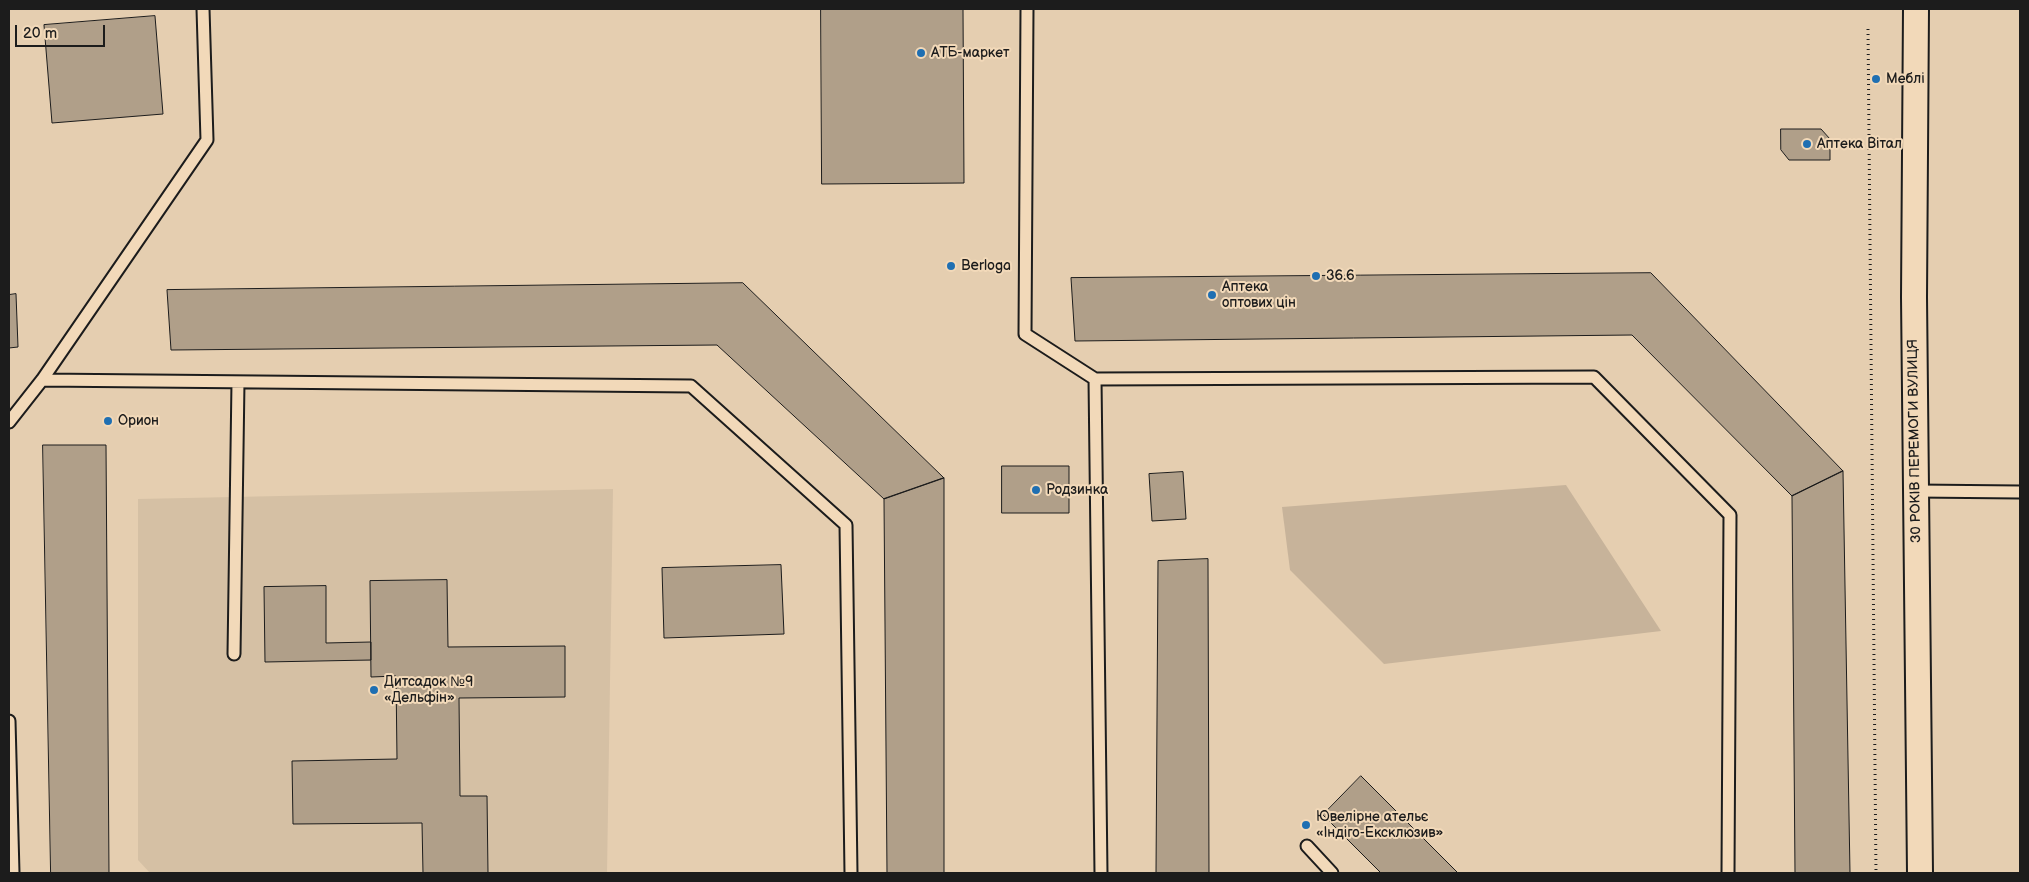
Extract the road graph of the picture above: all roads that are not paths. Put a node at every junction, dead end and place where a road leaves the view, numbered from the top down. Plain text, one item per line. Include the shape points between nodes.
1 (203, 9) edge
2 (1026, 9) edge
3 (1916, 9) edge
4 (1095, 378) junction
5 (42, 380) junction
6 (238, 382) junction
7 (9, 422) edge
8 (1916, 491) junction
9 (2020, 492) edge
10 (234, 654) dead end
11 (9, 721) edge
12 (1306, 846) dead end
13 (13, 873) edge
14 (851, 873) edge
15 (1101, 873) edge
16 (1332, 873) edge
17 (1728, 873) edge
18 (1920, 873) edge

1 - 5 lane via 207,140
2 - 4 lane via 1025,334
3 - 8 street, 30 РОКІВ ПЕРЕМОГИ ВУЛИЦЯ
4 - 15 lane
4 - 17 lane via 1594,377 1730,515
5 - 6 lane
5 - 7 lane
6 - 10 lane
6 - 14 lane via 691,386 846,525
8 - 9 lane
8 - 18 street, 30 РОКІВ ПЕРЕМОГИ ВУЛИЦЯ
11 - 13 lane
12 - 16 lane

